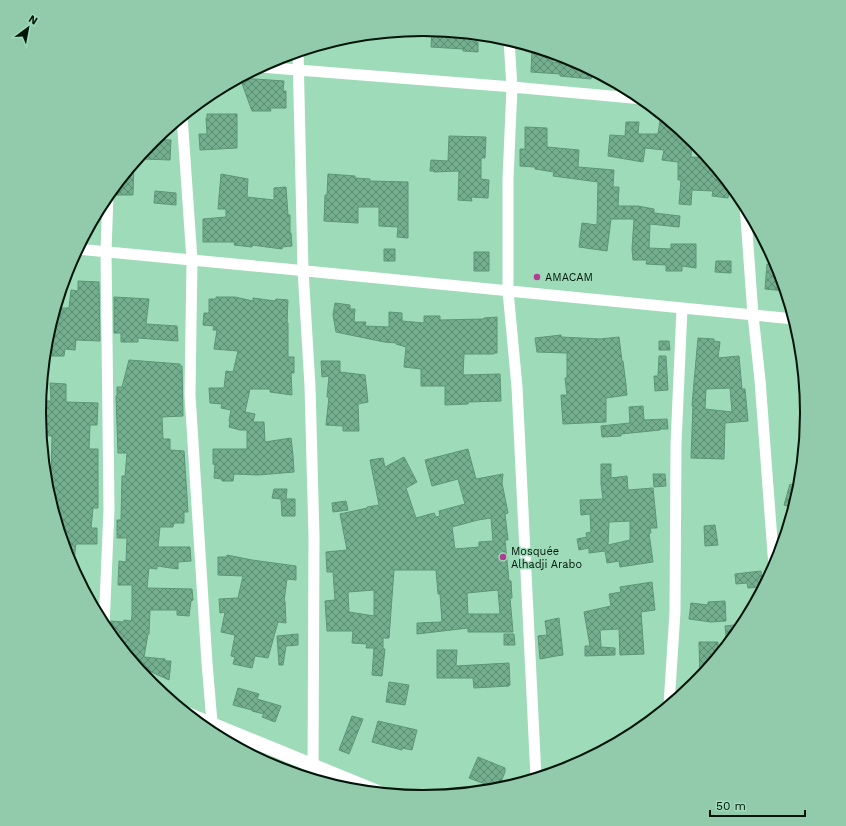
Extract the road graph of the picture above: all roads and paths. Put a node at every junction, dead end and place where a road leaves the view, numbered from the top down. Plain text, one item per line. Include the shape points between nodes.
1 (509, 46) edge
2 (298, 57) edge
3 (273, 68) edge
4 (299, 69) junction
5 (512, 87) junction
6 (628, 98) edge
7 (182, 123) edge
8 (108, 208) edge
9 (748, 223) edge
10 (83, 250) edge
11 (106, 252) junction
12 (192, 260) junction
13 (303, 270) junction
14 (508, 291) junction
15 (682, 308) junction
16 (752, 315) junction
17 (788, 318) edge
18 (773, 552) edge
19 (105, 613) edge
20 (669, 698) edge
21 (212, 724) edge
22 (231, 737) edge
23 (313, 772) edge
24 (536, 773) edge
25 (345, 782) edge

1 - 5 street
2 - 4 street
3 - 4 street
4 - 5 street
4 - 13 street
5 - 6 street
5 - 14 street via 508,179
7 - 12 street
8 - 11 street
9 - 16 street
10 - 11 street
11 - 12 street
11 - 19 street via 109,509
12 - 13 street
12 - 21 street via 190,395
13 - 14 street
13 - 23 street via 310,386 314,537
14 - 15 street
14 - 24 street via 517,387
15 - 16 street
15 - 20 street via 676,444 675,612
16 - 17 street
16 - 18 street via 760,380
22 - 23 street
23 - 25 street

